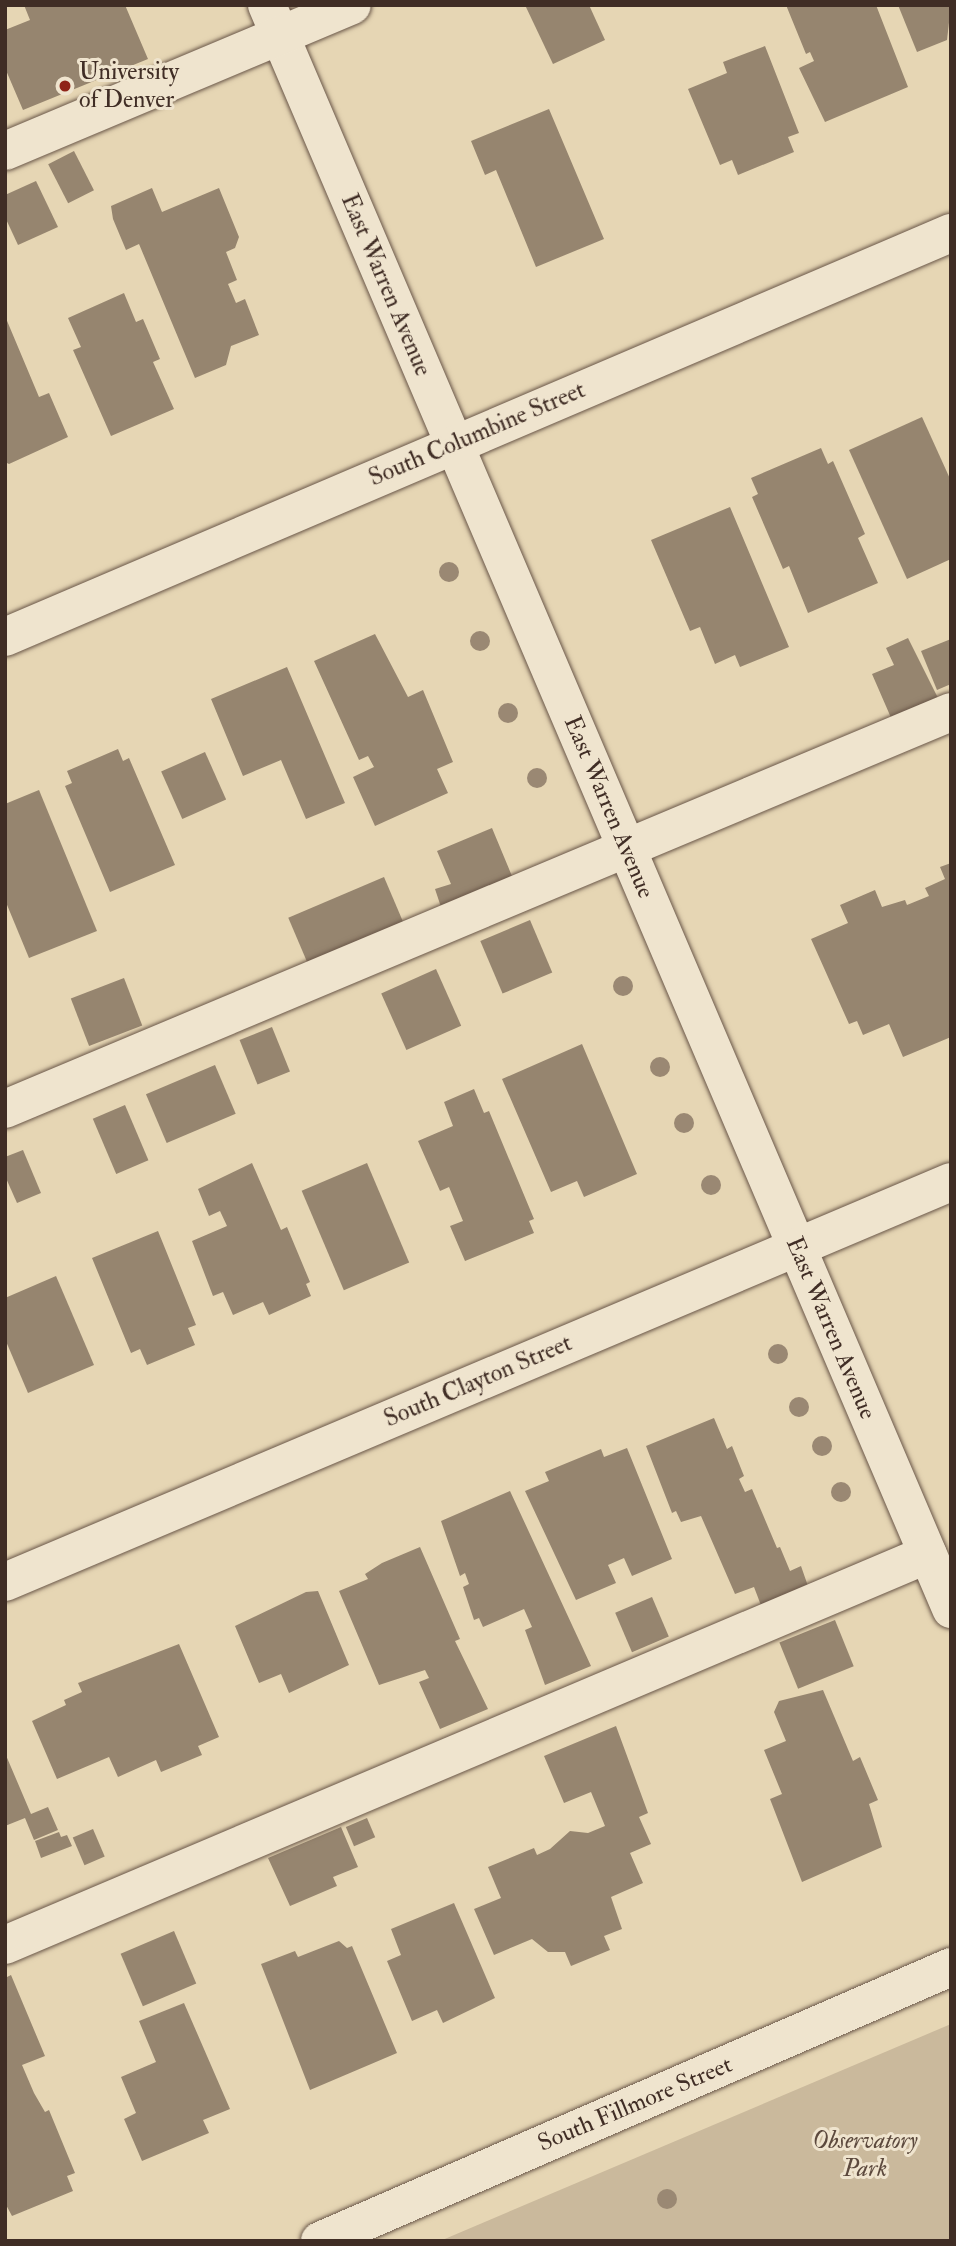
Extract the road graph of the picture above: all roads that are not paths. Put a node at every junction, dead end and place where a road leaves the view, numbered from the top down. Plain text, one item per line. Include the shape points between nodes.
1 (352, 5) edge
2 (273, 21) edge
3 (5, 151) edge
4 (951, 233) edge
5 (453, 443) junction
6 (5, 637) edge
7 (951, 712) edge
8 (626, 849) junction
9 (5, 1109) edge
10 (951, 1182) edge
11 (796, 1245) junction
12 (928, 1554) junction
13 (5, 1582) edge
14 (951, 1609) edge
15 (5, 1945) edge
16 (951, 1967) edge
17 (320, 2241) edge

1 - 2 street
2 - 3 street
2 - 5 street, East Warren Avenue
4 - 5 street, South Columbine Street
5 - 6 street, South Columbine Street
5 - 8 street, East Warren Avenue
7 - 8 street
8 - 9 street
8 - 11 street, East Warren Avenue
10 - 11 street, South Clayton Street
11 - 12 street, East Warren Avenue
11 - 13 street, South Clayton Street
12 - 14 street, East Warren Avenue
12 - 15 street
16 - 17 street, South Fillmore Street

